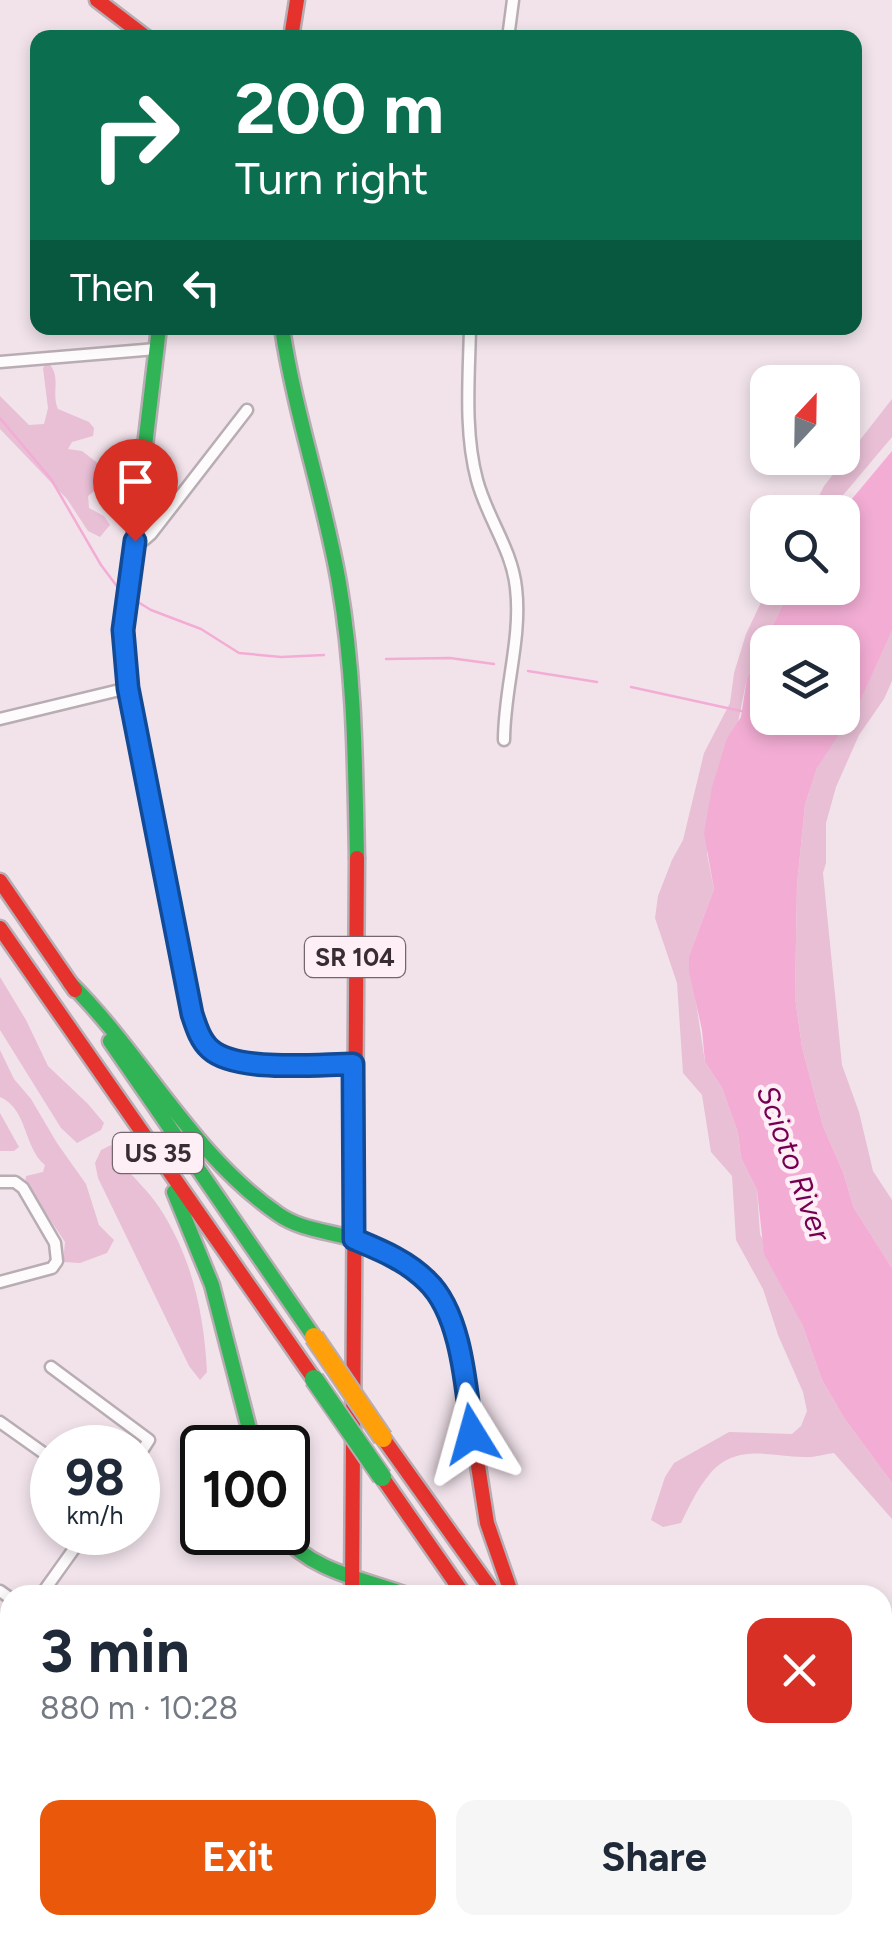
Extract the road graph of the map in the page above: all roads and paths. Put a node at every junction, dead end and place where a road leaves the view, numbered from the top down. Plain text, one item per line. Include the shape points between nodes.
1 (97, 0) edge
2 (296, 0) edge
3 (513, 0) edge
4 (137, 30) edge
5 (293, 30) edge
6 (509, 30) edge
7 (158, 335) edge
8 (283, 335) edge
9 (470, 335) edge
10 (156, 349) junction
11 (0, 362) edge
12 (247, 410) dead end
13 (135, 541) junction
14 (128, 688) junction
15 (0, 720) edge
16 (504, 740) dead end
17 (0, 881) edge
18 (0, 928) edge
19 (70, 983) junction
20 (353, 1064) junction
21 (162, 1159) junction
22 (0, 1182) edge
23 (354, 1239) junction
24 (0, 1282) edge
25 (50, 1368) dead end
26 (0, 1422) edge
27 (128, 1425) edge
28 (249, 1425) edge
29 (30, 1443) edge
30 (70, 1555) edge
31 (301, 1555) edge
32 (49, 1585) edge
33 (347, 1585) edge
34 (352, 1585) edge
35 (457, 1585) edge
36 (488, 1585) edge
37 (509, 1585) edge

1 - 4 main road
2 - 5 main road
3 - 6 street
7 - 10 main road
8 - 20 main road, SR 104 via 338,579 353,680
9 - 16 street via 472,451 516,586
10 - 11 street
10 - 13 main road
12 - 13 street via 151,534
13 - 14 main road via 123,630
14 - 15 street
14 - 20 main road via 198,1031 210,1049 238,1061
17 - 19 main road, US 35
18 - 21 main road, US 35
19 - 23 main road via 98,1007 246,1187 280,1216
19 - 36 main road, US 35, bridge
20 - 23 main road, SR 104
21 - 28 main road via 214,1287
21 - 35 main road, US 35, bridge
22 - 24 street via 15,1182 28,1195 55,1242 57,1261
23 - 34 main road, SR 104
23 - 37 main road via 398,1258 430,1283 452,1322 478,1488
25 - 27 street
26 - 29 street
30 - 32 street
31 - 33 main road

